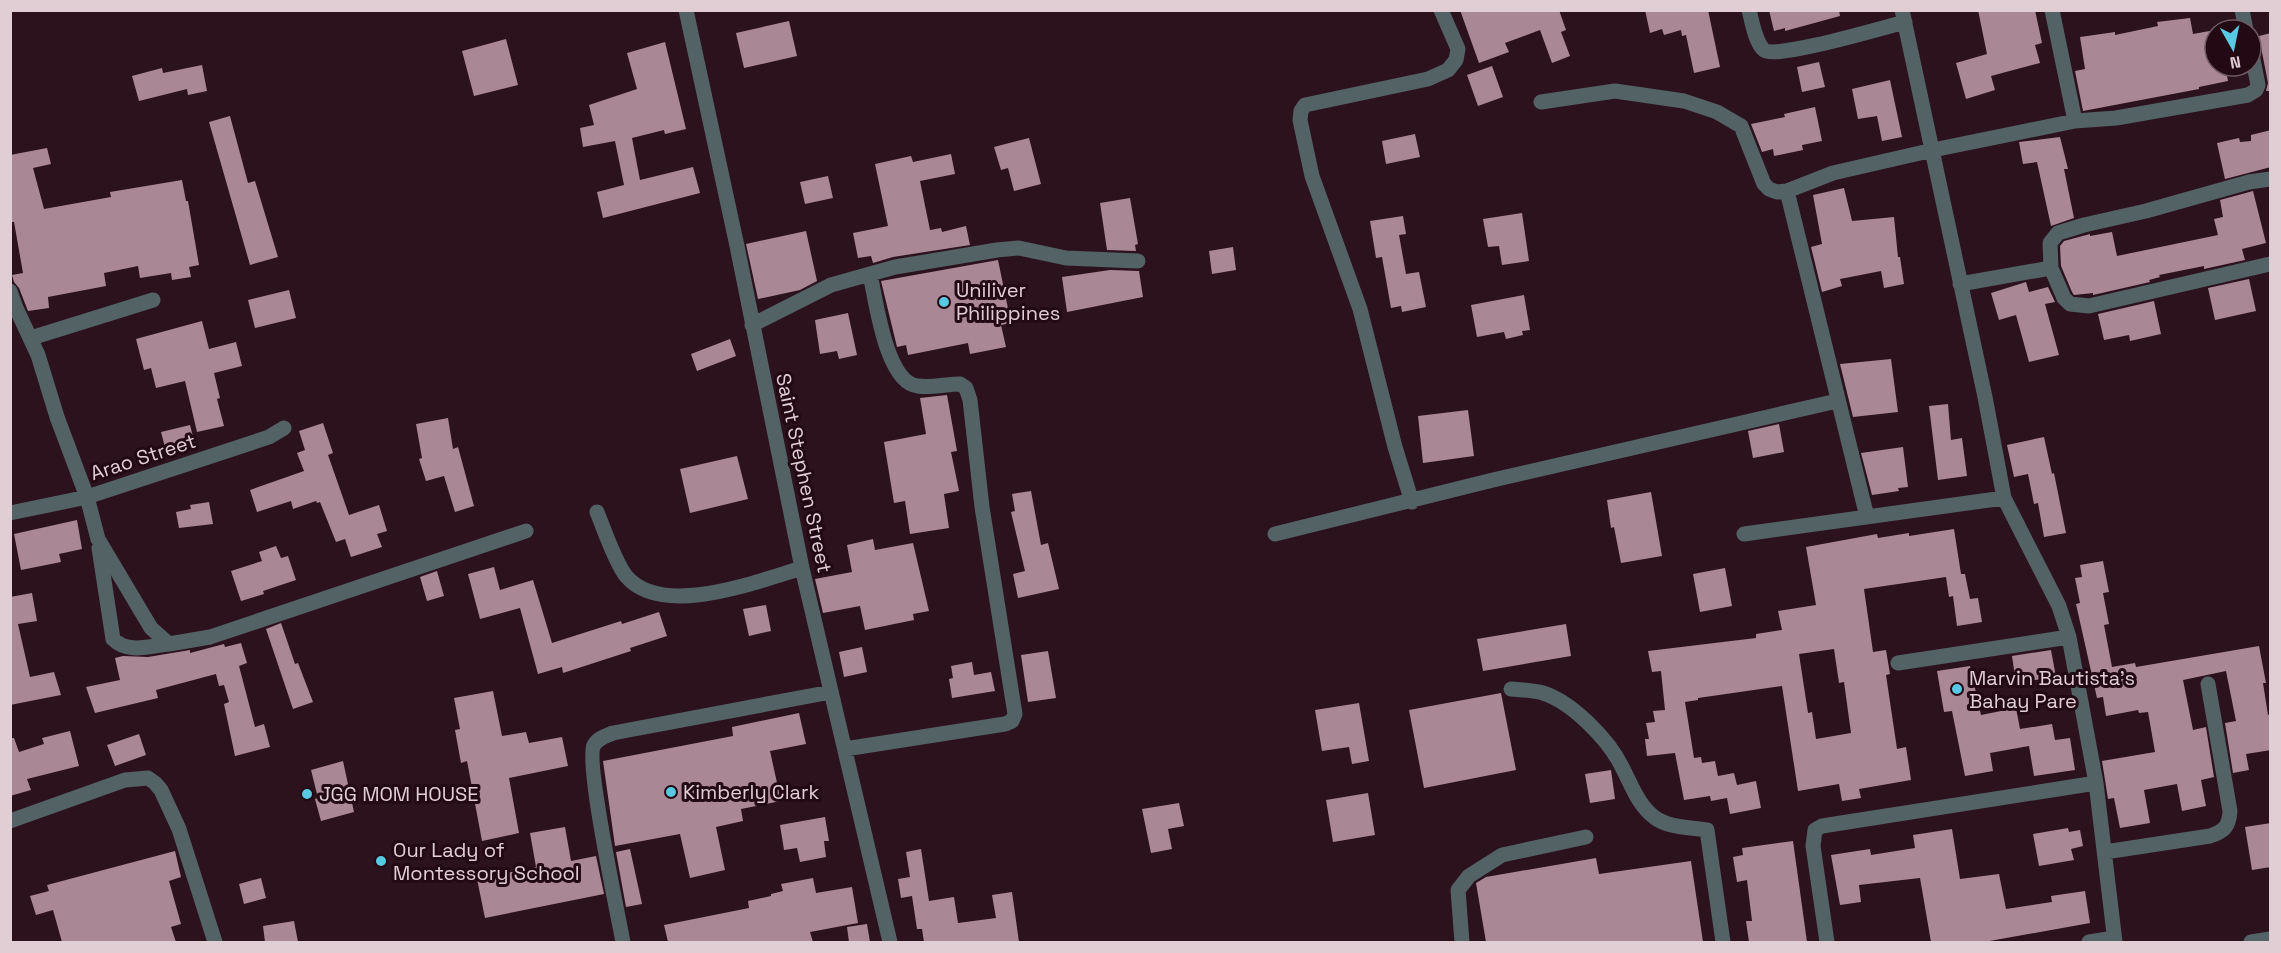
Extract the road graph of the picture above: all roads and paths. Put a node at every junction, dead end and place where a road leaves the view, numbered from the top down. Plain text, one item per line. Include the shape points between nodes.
1 (686, 10) edge
2 (1441, 10) edge
3 (1749, 10) edge
4 (2052, 10) edge
5 (1903, 16) edge
6 (2257, 78) edge
7 (1541, 102) dead end
8 (2075, 120) junction
9 (1933, 150) junction
10 (2271, 179) edge
11 (1787, 191) junction
12 (1138, 261) dead end
13 (2271, 264) edge
14 (2051, 268) junction
15 (870, 274) junction
16 (1960, 284) junction
17 (10, 291) edge
18 (153, 300) dead end
19 (16, 321) edge
20 (752, 326) junction
21 (31, 338) junction
22 (1838, 401) junction
23 (284, 428) dead end
24 (87, 497) junction
25 (2004, 498) junction
26 (1412, 502) junction
27 (597, 512) dead end
28 (10, 513) edge
29 (1867, 518) junction
30 (526, 531) dead end
31 (1275, 534) dead end
32 (1744, 534) dead end
33 (98, 539) junction
34 (802, 568) junction
35 (2069, 637) junction
36 (169, 644) junction
37 (1898, 663) dead end
38 (2208, 684) dead end
39 (1511, 689) dead end
40 (831, 692) junction
41 (845, 749) junction
42 (2096, 783) junction
43 (10, 821) edge
44 (1586, 837) dead end
45 (2105, 852) junction
46 (2271, 939) edge
47 (2114, 940) edge
48 (215, 942) edge
49 (623, 942) edge
50 (890, 942) edge
51 (1462, 942) edge
52 (1723, 942) edge
53 (1827, 942) edge
54 (2089, 942) edge
55 (2251, 942) edge

1 - 20 street, Saint Stephen Street
2 - 26 street via 1458,49 1448,70 1428,79 1305,105 1300,120 1312,176 1360,309
3 - 5 street via 1759,42 1770,53 1804,47
4 - 8 street
5 - 9 street
6 - 8 street via 2259,85 2248,95 2116,118
7 - 11 street via 1615,91 1684,100 1741,126 1764,184 1777,192
8 - 9 street
9 - 11 street via 1833,173
9 - 16 street
10 - 14 street via 2058,232 2050,243
11 - 22 street
12 - 15 street via 1066,258 1019,248
13 - 14 street via 2077,307 2064,298
14 - 16 street
15 - 20 street via 831,285
15 - 41 street via 898,374 918,387 960,384 970,400 982,507 1015,714 1005,724
16 - 25 street
17 - 19 street
18 - 21 street
19 - 21 street
20 - 34 street, Saint Stephen Street
21 - 24 street
22 - 26 street
22 - 29 street
23 - 24 street, Arao Street via 269,437
24 - 28 street, Arao Street
24 - 33 street
25 - 29 street
25 - 35 street via 2046,578
26 - 31 street
27 - 34 street via 626,576 660,594 702,596
29 - 32 street
30 - 36 street via 210,637
33 - 36 street via 152,628
33 - 36 street via 113,639 131,649
34 - 40 street, Saint Stephen Street
35 - 37 street
35 - 42 street
38 - 45 street via 2229,824 2211,836
39 - 52 street via 1542,692 1563,701 1605,740 1633,791 1653,816 1666,824 1707,830
40 - 41 street, Saint Stephen Street
40 - 49 street via 613,733 593,746 594,786
41 - 50 street, Saint Stephen Street
42 - 45 street
42 - 53 street via 1815,830 1813,846
43 - 48 street via 125,780 148,778 161,790 179,828
44 - 51 street via 1502,855 1469,876 1458,890
45 - 47 street
46 - 55 street
47 - 54 street

